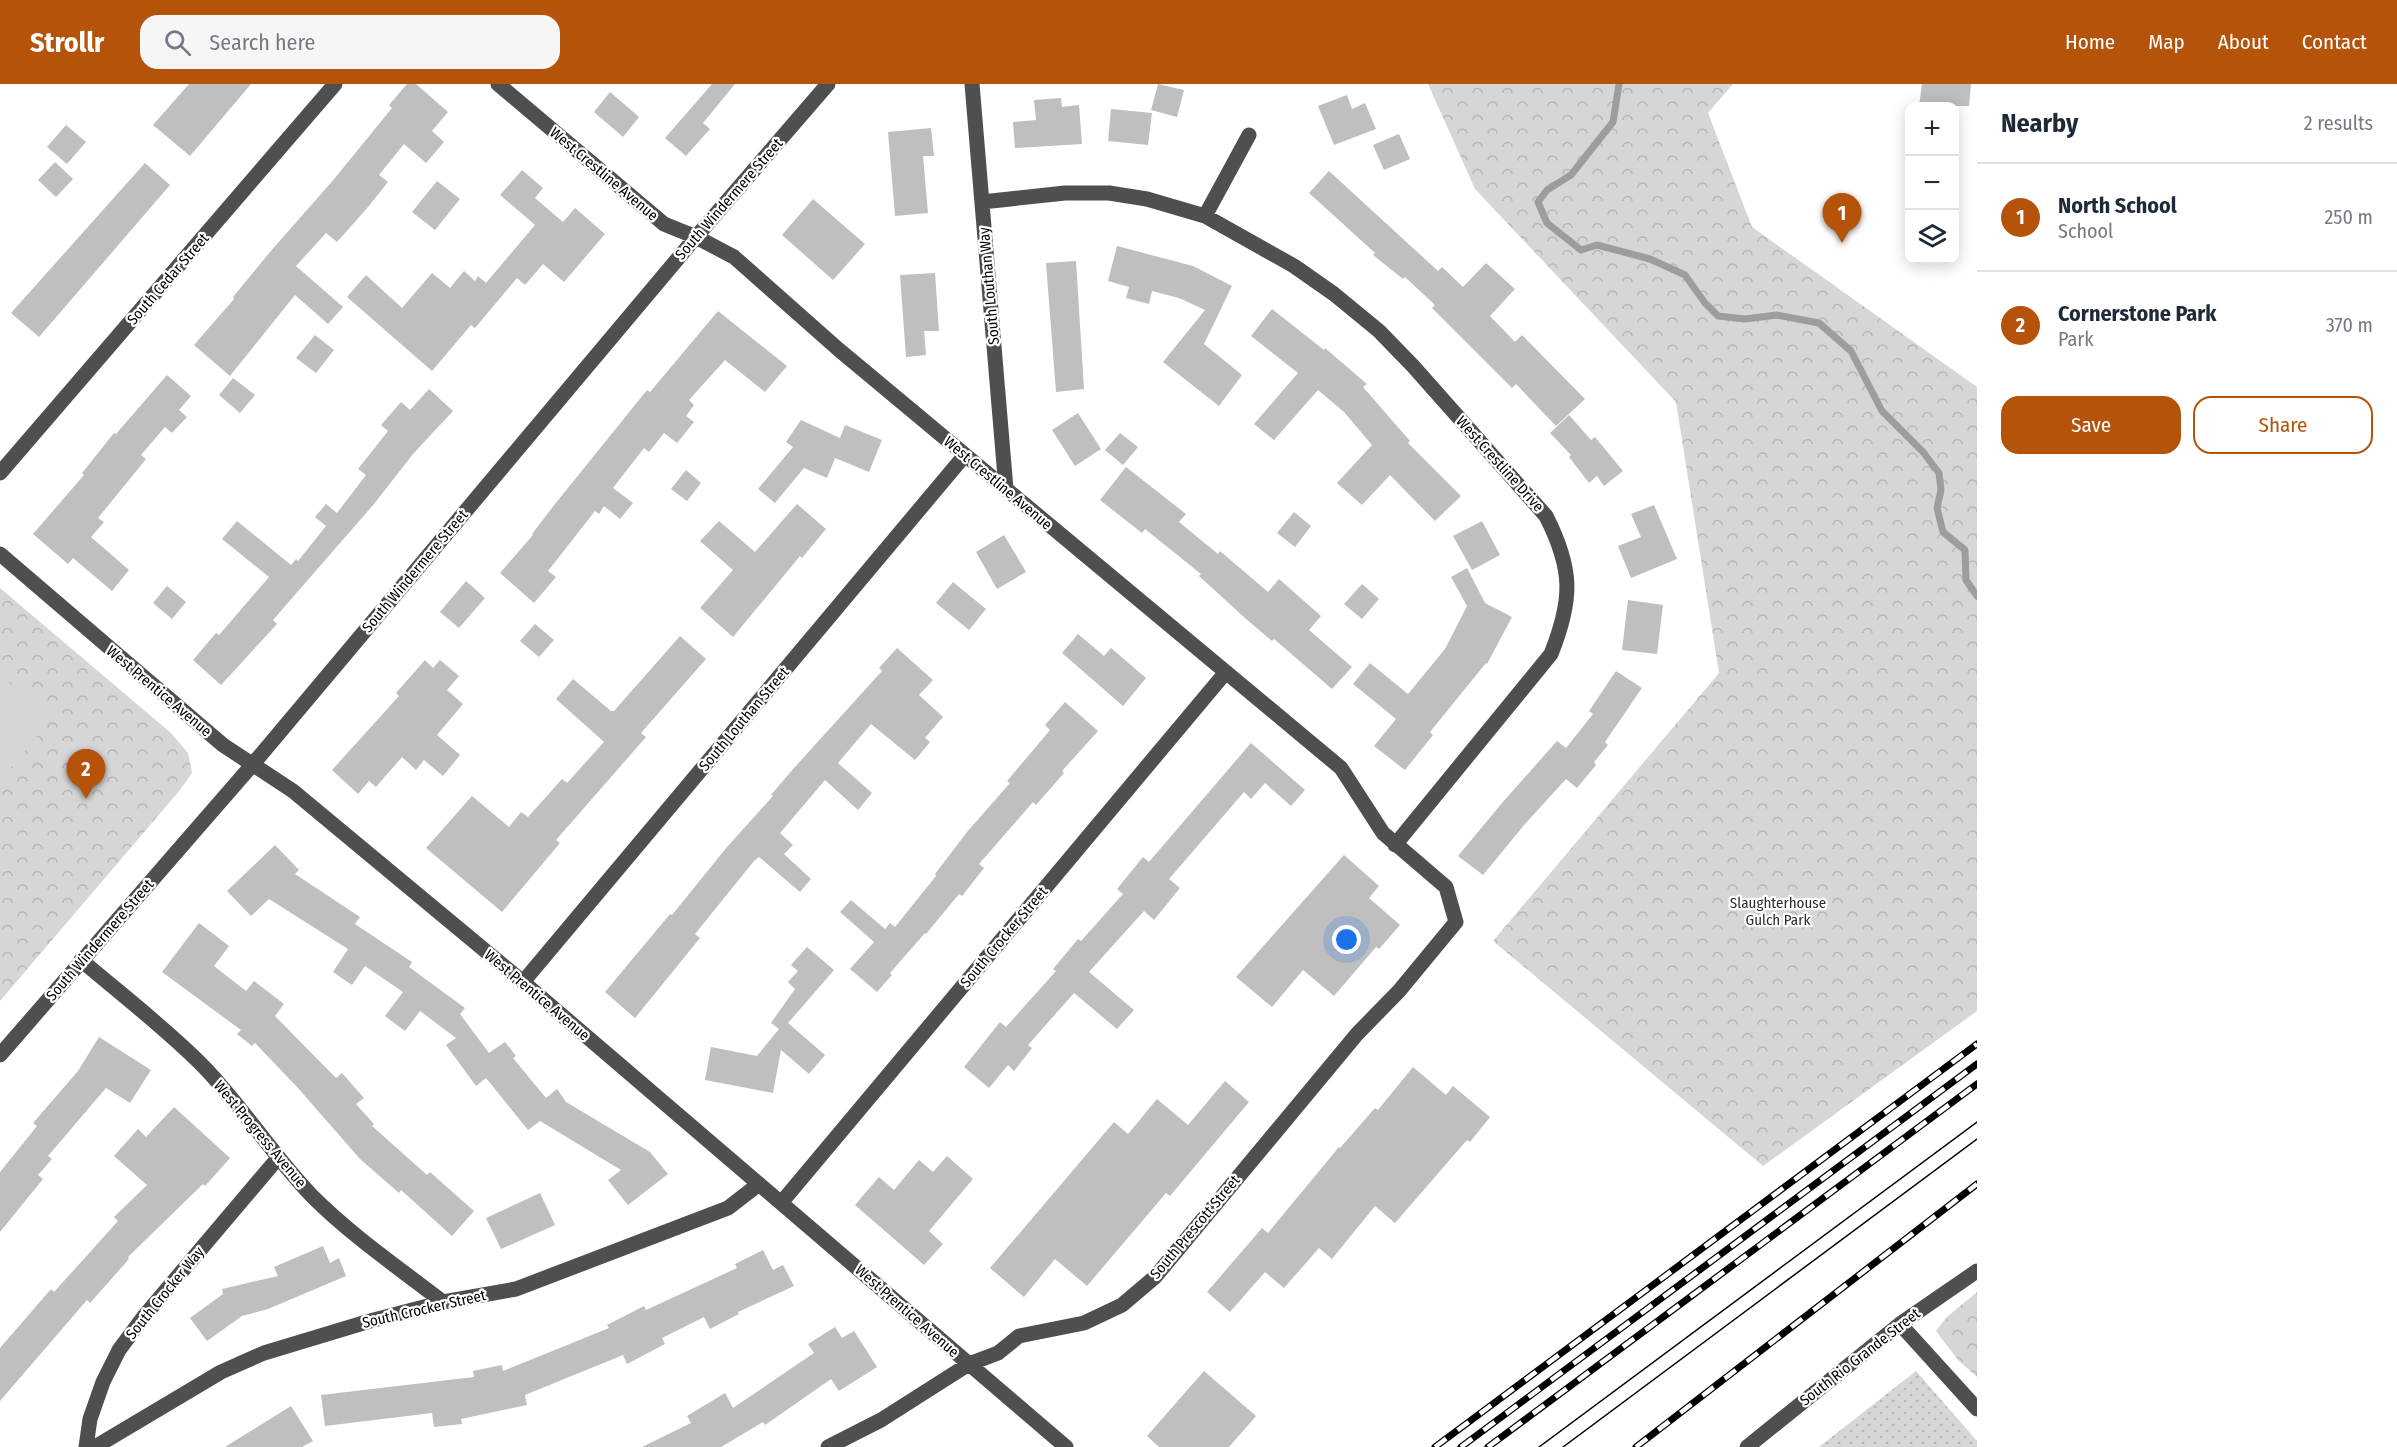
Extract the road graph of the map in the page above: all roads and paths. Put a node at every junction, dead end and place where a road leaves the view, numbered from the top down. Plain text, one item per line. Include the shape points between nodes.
1 (335, 84) edge
2 (498, 84) edge
3 (828, 84) edge
4 (972, 84) edge
5 (1249, 135) dead end
6 (982, 202) junction
7 (1205, 216) junction
8 (696, 237) junction
9 (965, 455) junction
10 (0, 473) edge
11 (1006, 489) junction
12 (0, 554) edge
13 (1226, 672) junction
14 (253, 764) junction
15 (1395, 845) junction
16 (1456, 922) joint
17 (81, 960) junction
18 (523, 982) junction
19 (0, 1055) edge
20 (278, 1158) junction
21 (759, 1184) junction
22 (781, 1203) junction
23 (1977, 1271) edge
24 (443, 1302) junction
25 (1900, 1324) junction
26 (969, 1364) junction
27 (1977, 1409) edge
28 (86, 1447) edge
29 (95, 1447) edge
30 (828, 1447) edge
31 (1066, 1447) edge
32 (1747, 1447) edge

1 - 10 street, South Cedar Street
2 - 8 street, West Crestline Avenue via 664,224
3 - 8 street, South Windermere Street
4 - 6 street, South Louthan Way
5 - 7 street
6 - 7 street, West Crestline Drive via 1065,193 1109,193 1147,199
6 - 11 street, South Louthan Way
7 - 15 street, West Crestline Drive via 1294,266 1379,331 1546,516 1566,565 1568,595 1563,624 1551,654
8 - 9 street, West Crestline Avenue via 734,257
8 - 14 street, South Windermere Street
9 - 11 street, West Crestline Avenue
9 - 18 street, South Louthan Street
11 - 13 street, West Crestline Avenue
12 - 14 street, West Prentice Avenue via 223,745
13 - 15 street, West Crestline Avenue via 1341,768
13 - 22 street, South Crocker Street
14 - 17 street, South Windermere Street
14 - 18 street, West Prentice Avenue via 293,791
15 - 16 street, West Crestline Avenue via 1446,887
16 - 26 street, South Prescott Street via 1357,1034 1155,1277 1122,1305 1084,1323 1019,1336 998,1353
17 - 19 street, South Windermere Street
17 - 20 street, West Progress Avenue via 201,1064
18 - 21 street, West Prentice Avenue
20 - 24 street, West Progress Avenue via 351,1231
20 - 28 street, South Crocker Way via 144,1315 119,1350 90,1419
21 - 22 street, West Prentice Avenue
21 - 24 street, South Crocker Street via 728,1208 527,1285
22 - 26 street, West Prentice Avenue
23 - 25 street, South Rio Grande Street
24 - 29 street, South Crocker Street via 264,1353 221,1372
25 - 27 street
25 - 32 street, South Rio Grande Street
26 - 30 street, South Prescott Street via 881,1420
26 - 31 street, West Prentice Avenue

